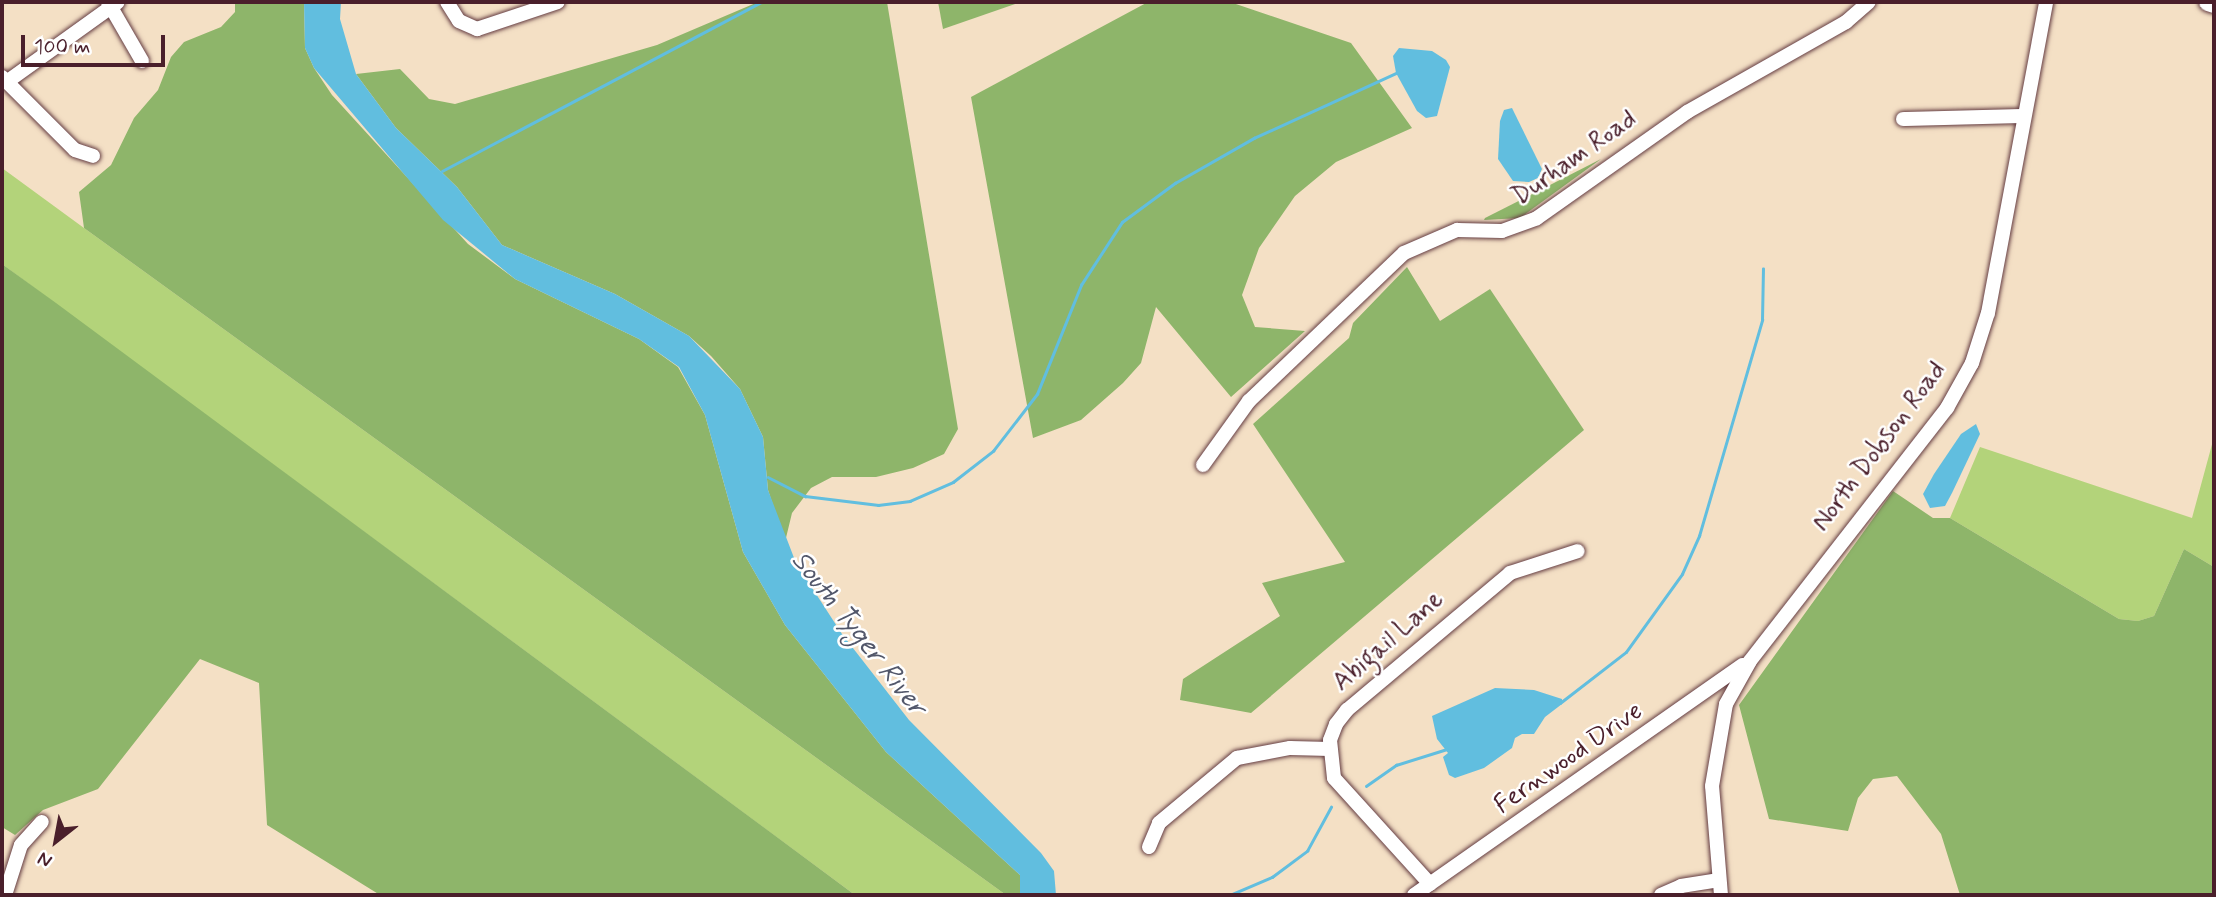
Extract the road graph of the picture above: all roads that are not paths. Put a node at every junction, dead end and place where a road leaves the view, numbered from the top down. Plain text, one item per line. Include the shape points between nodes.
1 (447, 2) edge
2 (558, 2) edge
3 (1869, 2) edge
4 (2046, 2) edge
5 (2208, 2) edge
6 (113, 3) edge
7 (2214, 4) edge
8 (142, 61) dead end
9 (5, 79) edge
10 (2024, 116) junction
11 (1903, 119) dead end
12 (93, 156) dead end
13 (1203, 465) dead end
14 (1578, 551) dead end
15 (1750, 661) junction
16 (1330, 749) junction
17 (42, 822) dead end
18 (1149, 847) dead end
19 (1718, 880) junction
20 (1430, 884) junction
21 (5, 895) edge
22 (1414, 895) edge
23 (1661, 895) edge
24 (1721, 895) edge

1 - 2 street via 459,21 477,29
3 - 13 street, Durham Road via 1846,22 1687,112 1537,218 1502,231 1458,230 1404,253 1352,307 1262,387
4 - 10 street, North Dobson Road
5 - 7 main road
6 - 8 street
6 - 9 street
9 - 12 street via 75,150
10 - 11 street
10 - 15 street, North Dobson Road via 1988,313 1967,374 1914,451
14 - 16 street, Abigail Lane via 1510,573 1491,587 1347,710 1336,724
15 - 19 street, North Dobson Road via 1726,705 1714,757
15 - 20 street, Fernwood Drive
16 - 18 street via 1290,748 1237,758 1159,822
16 - 20 street via 1334,778 1341,788
17 - 21 street via 21,845
19 - 23 street via 1681,886
19 - 24 street, North Dobson Road
20 - 22 street, Fernwood Drive

